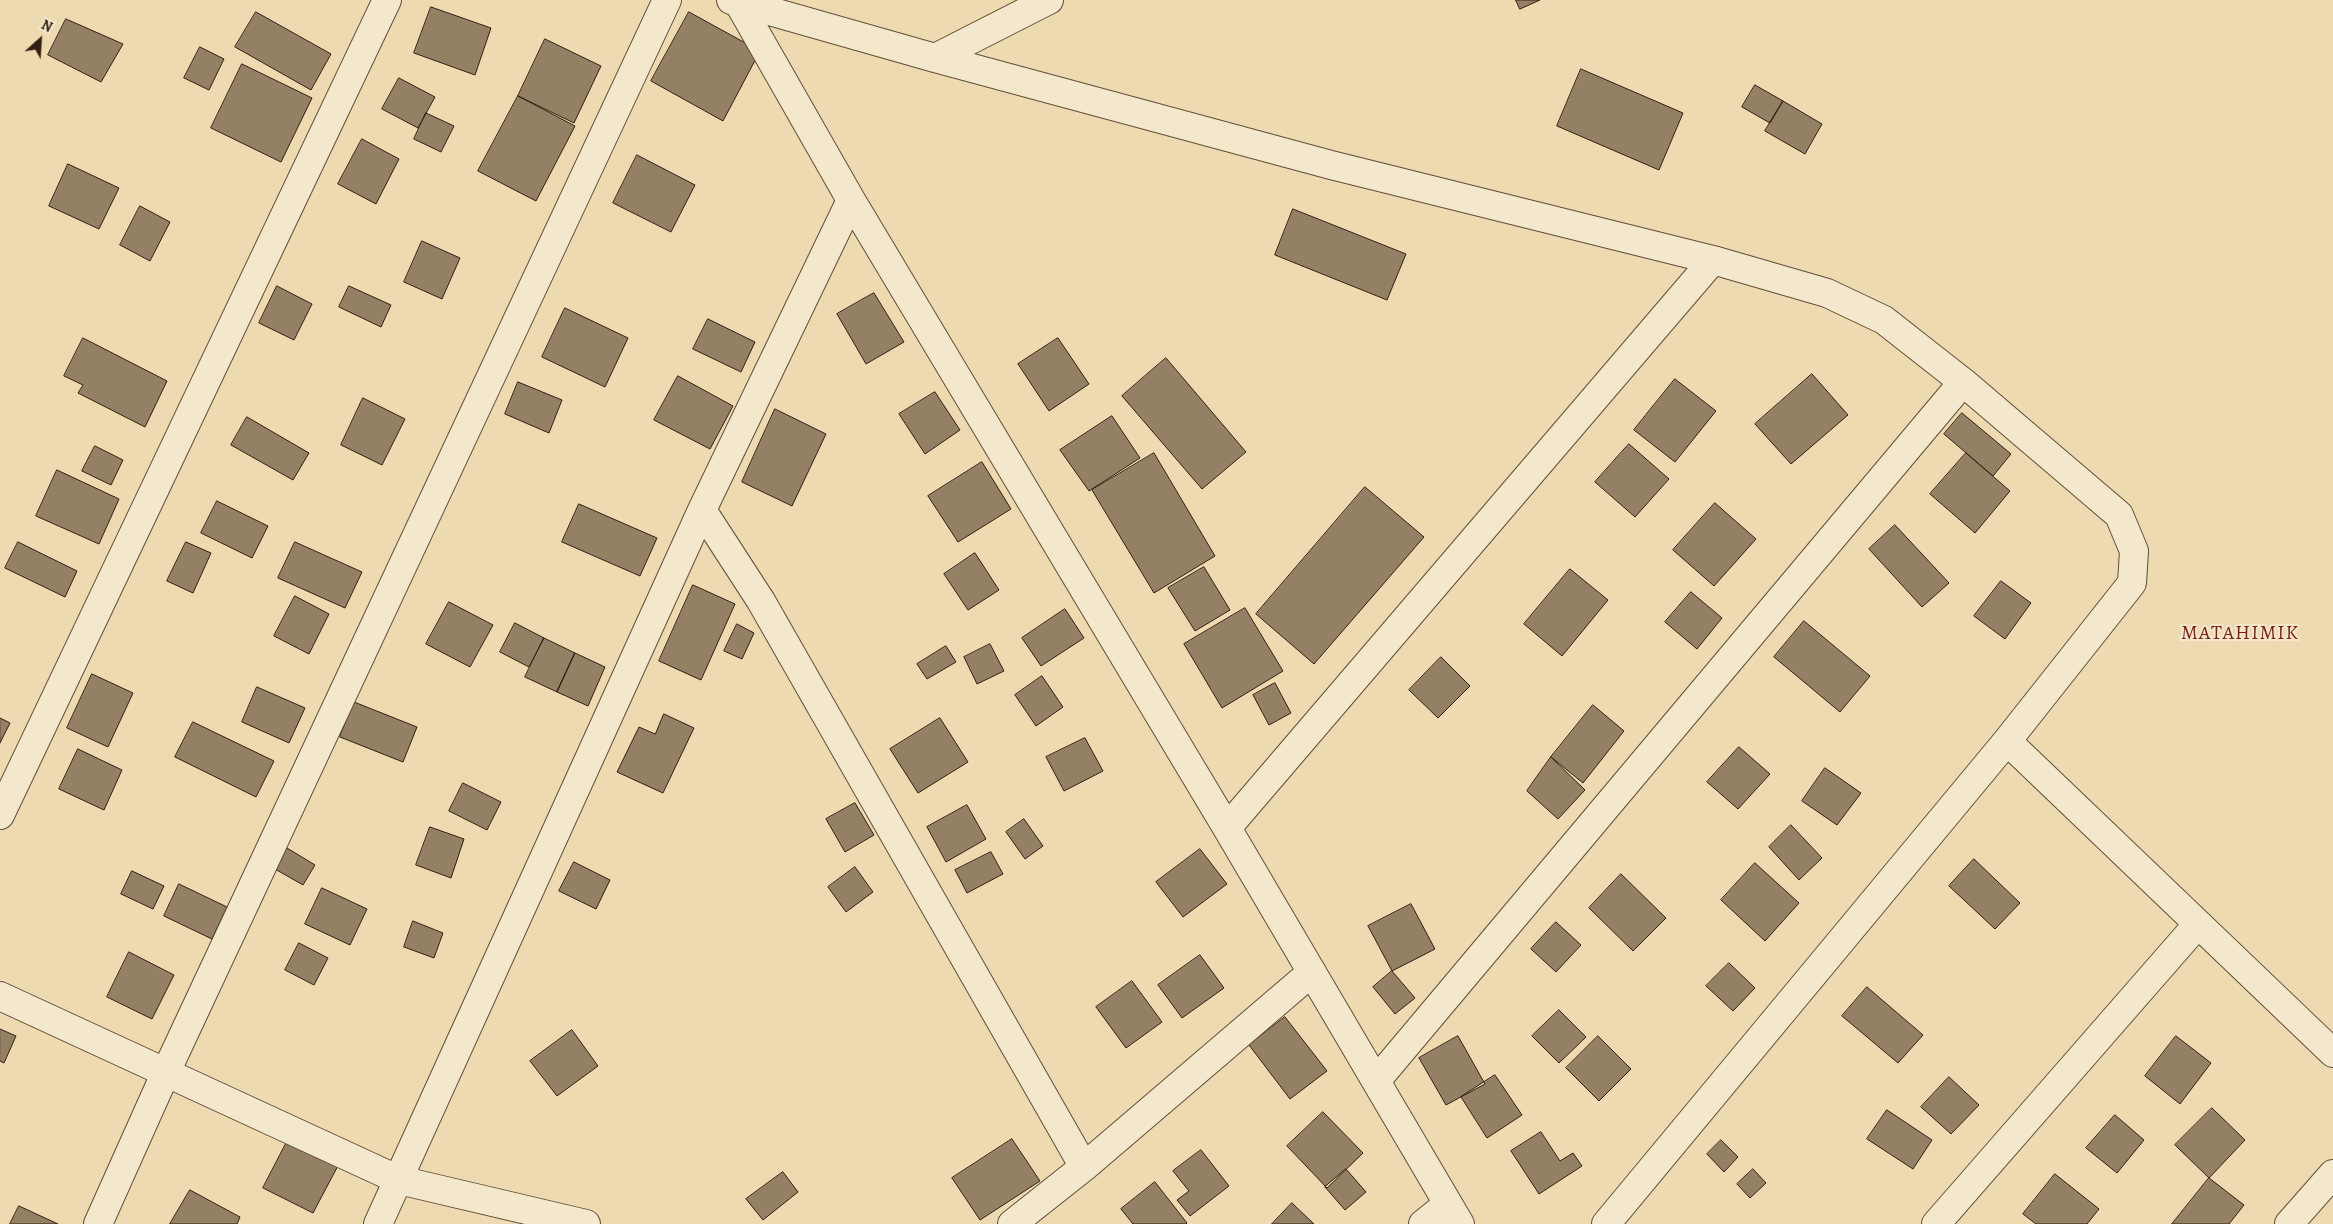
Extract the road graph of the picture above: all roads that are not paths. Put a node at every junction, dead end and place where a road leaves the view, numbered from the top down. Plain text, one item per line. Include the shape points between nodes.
1 (387, 0) edge
2 (667, 0) edge
3 (735, 0) edge
4 (1049, 0) edge
5 (935, 58) junction
6 (851, 200) junction
7 (1713, 260) junction
8 (1963, 382) junction
9 (702, 510) junction
10 (2007, 742) junction
11 (0, 815) edge
12 (1227, 828) junction
13 (2198, 925) junction
14 (1312, 972) junction
15 (0, 996) edge
16 (2333, 1053) edge
17 (166, 1072) junction
18 (1376, 1081) junction
19 (1084, 1167) junction
20 (2333, 1174) edge
21 (399, 1180) junction
22 (1454, 1214) edge
23 (98, 1224) edge
24 (378, 1224) edge
25 (586, 1224) edge
26 (1012, 1224) edge
27 (1423, 1224) edge
28 (1606, 1224) edge
29 (1936, 1224) edge
30 (2289, 1224) edge

1 - 11 street
2 - 17 street
3 - 5 street
3 - 6 street
4 - 5 street
5 - 7 street via 1321,162
6 - 9 street
6 - 12 street
7 - 8 street via 1827,294 1884,320
7 - 12 street
8 - 10 street via 2119,514 2134,551 2132,583
8 - 18 street
9 - 19 street via 761,601
9 - 21 street
10 - 13 street
10 - 28 street
12 - 14 street
13 - 16 street
13 - 29 street
14 - 18 street
14 - 19 street
15 - 17 street
17 - 21 street
17 - 23 street
18 - 22 street
19 - 26 street
20 - 30 street
21 - 24 street
21 - 25 street
22 - 27 street

